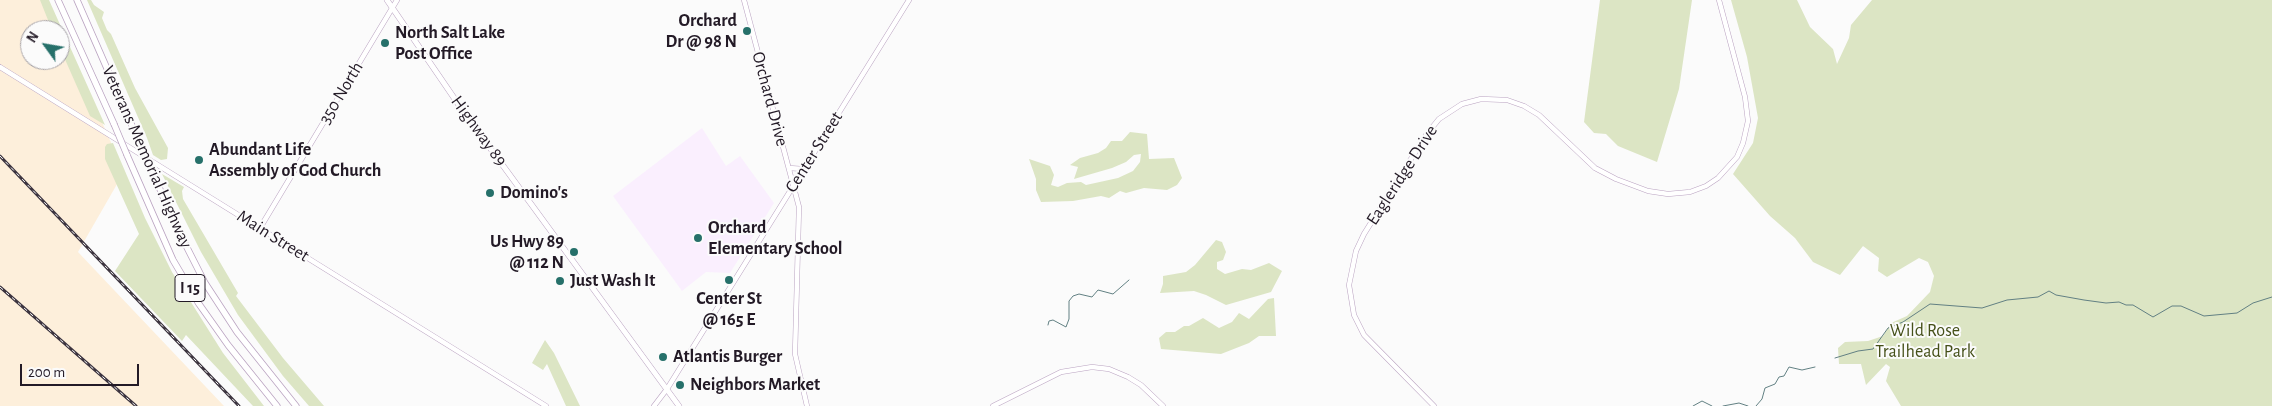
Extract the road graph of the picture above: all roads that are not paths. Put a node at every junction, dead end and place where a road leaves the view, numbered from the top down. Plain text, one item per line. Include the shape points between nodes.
1 (58, 0) edge
2 (77, 0) edge
3 (387, 0) edge
4 (397, 0) edge
5 (744, 0) edge
6 (910, 0) edge
7 (1719, 0) edge
8 (392, 9) junction
9 (0, 67) edge
10 (789, 168) junction
11 (803, 169) junction
12 (794, 185) junction
13 (260, 228) junction
14 (667, 389) junction
15 (277, 406) edge
16 (296, 406) edge
17 (546, 406) edge
18 (654, 406) edge
19 (679, 406) edge
20 (806, 406) edge
21 (993, 406) edge
22 (1163, 406) edge
23 (1434, 406) edge

1 - 15 highway, Veterans Memorial Highway / I 15, bridge via 181,274 228,345
2 - 16 highway, Veterans Memorial Highway / I 15, bridge via 205,283 237,332
3 - 8 main road, Highway 89
4 - 8 main road, 350 North
5 - 10 main road, Orchard Drive
6 - 11 main road, Center Street
7 - 23 main road, Eagleridge Drive via 1745,97 1748,121 1737,157 1722,175 1706,186 1690,192 1668,194 1648,191 1616,179 1595,168 1539,115 1507,100 1481,99 1462,104 1439,119 1426,135 1364,234 1356,251 1349,284 1354,315 1364,335
8 - 13 main road, 350 North
8 - 14 main road, Highway 89
9 - 13 main road, Main Street
10 - 11 main road
10 - 12 main road, Orchard Drive
11 - 12 main road, Center Street
12 - 14 main road, Center Street
12 - 20 main road, Orchard Drive via 800,225 795,357
13 - 17 main road, Main Street
14 - 18 main road, Center Street
14 - 19 main road, Highway 89
21 - 22 main road via 1061,372 1092,367 1109,369 1128,377

